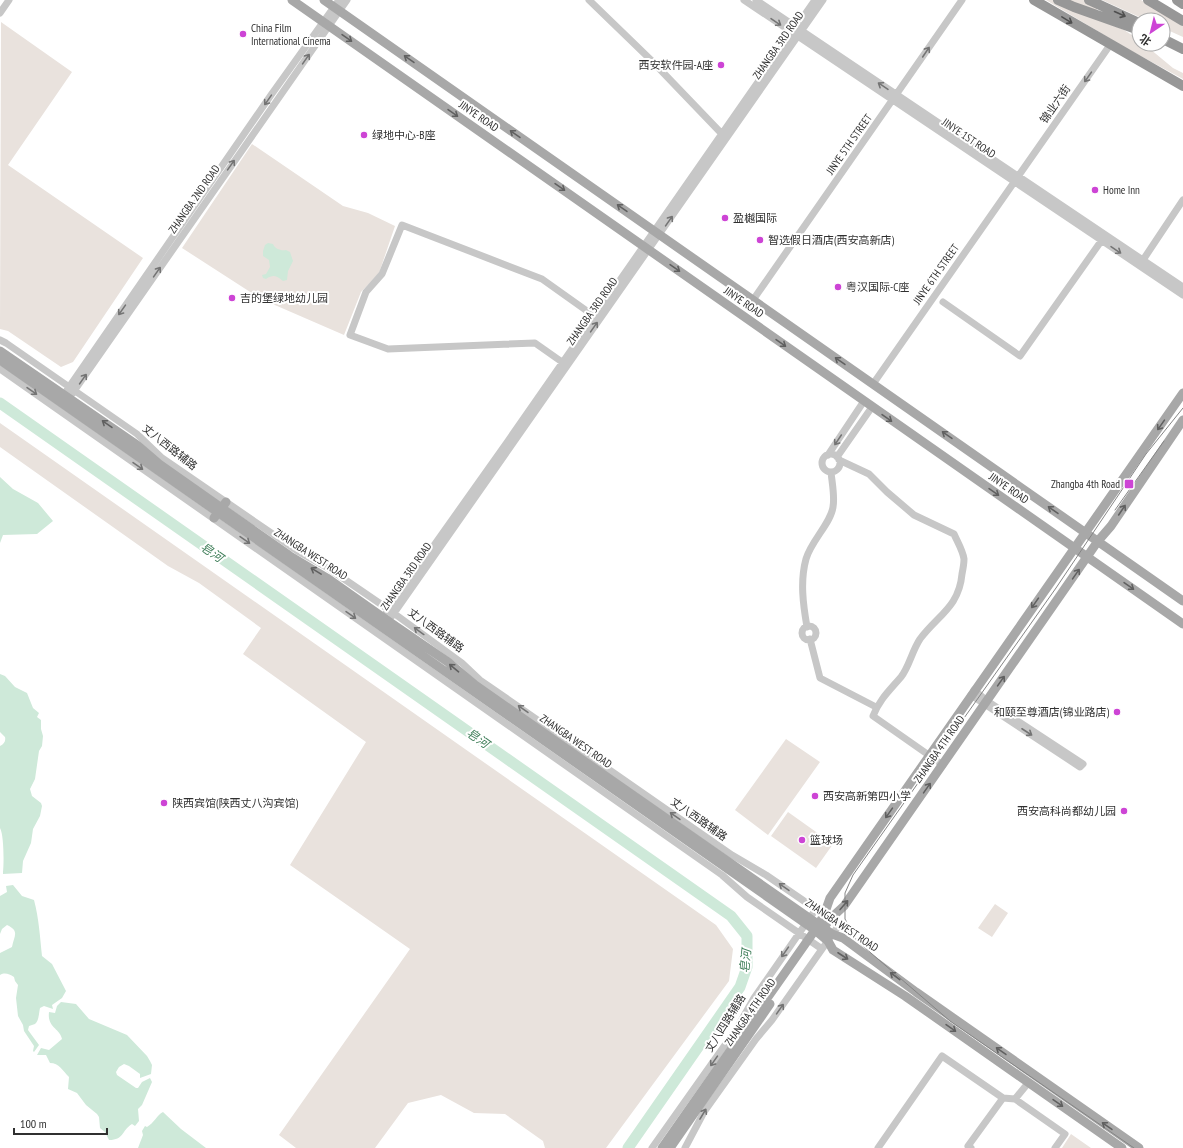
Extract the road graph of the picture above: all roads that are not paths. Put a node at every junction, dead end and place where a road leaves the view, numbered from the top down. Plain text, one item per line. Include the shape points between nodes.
1 (9, 0) edge
2 (292, 0) edge
3 (324, 0) edge
4 (347, 0) edge
5 (589, 0) edge
6 (744, 0) edge
7 (756, 0) edge
8 (815, 0) edge
9 (823, 0) edge
10 (962, 0) edge
11 (1034, 0) edge
12 (1058, 0) edge
13 (1089, 0) edge
14 (1148, 0) edge
15 (1177, 0) edge
16 (1183, 4) edge
17 (338, 6) edge
18 (0, 12) edge
19 (1131, 19) edge
20 (1183, 21) edge
21 (326, 24) junction
22 (1131, 27) edge
23 (797, 31) junction
24 (1171, 43) edge
25 (1110, 45) junction
26 (1183, 49) edge
27 (1183, 86) edge
28 (895, 98) junction
29 (722, 134) junction
30 (1016, 179) junction
31 (1183, 200) edge
32 (657, 232) junction
33 (1104, 238) junction
34 (646, 247) junction
35 (1143, 260) junction
36 (1183, 287) edge
37 (1183, 295) edge
38 (753, 300) junction
39 (943, 302) dead end
40 (594, 316) junction
41 (0, 340) edge
42 (0, 351) edge
43 (0, 360) edge
44 (562, 362) junction
45 (0, 369) edge
46 (873, 384) junction
47 (1183, 393) edge
48 (64, 399) junction
49 (864, 401) junction
50 (872, 407) junction
51 (1183, 420) edge
52 (828, 455) junction
53 (838, 458) junction
54 (831, 472) junction
55 (220, 510) junction
56 (1085, 532) junction
57 (1098, 541) junction
58 (1074, 548) junction
59 (1088, 557) junction
60 (1183, 601) edge
61 (388, 615) junction
62 (1183, 624) edge
63 (380, 629) junction
64 (973, 692) junction
65 (986, 703) junction
66 (876, 707) junction
67 (929, 756) junction
68 (942, 765) junction
69 (816, 909) junction
70 (827, 917) junction
71 (807, 921) junction
72 (819, 929) junction
73 (799, 933) junction
74 (830, 938) junction
75 (811, 941) junction
76 (822, 949) junction
77 (1029, 1082) junction
78 (1003, 1098) junction
79 (1015, 1099) junction
80 (652, 1148) edge
81 (662, 1148) edge
82 (670, 1148) edge
83 (685, 1148) edge
84 (878, 1148) edge
85 (971, 1148) edge
86 (1055, 1148) edge
87 (1122, 1148) edge
88 (1140, 1148) edge

1 - 18 street
2 - 21 main road, JINYE ROAD
3 - 17 main road, JINYE ROAD
4 - 17 street, ZHANGBA 2ND ROAD
5 - 29 street
6 -> 23 street, JINYE 1ST ROAD
7 - 23 street, JINYE 1ST ROAD
8 - 23 street, ZHANGBA 3RD ROAD
9 - 23 street, ZHANGBA 3RD ROAD
28 -> 10 street, JINYE 5TH STREET
11 -> 25 highway
12 - 22 highway
13 -> 19 highway
14 - 20 highway
15 - 16 highway
17 - 21 street, ZHANGBA 2ND ROAD
32 -> 17 main road, JINYE ROAD
21 -> 34 main road, JINYE ROAD
21 - 48 street, ZHANGBA 2ND ROAD
23 - 28 street, JINYE 1ST ROAD
23 - 29 street, ZHANGBA 3RD ROAD
32 -> 23 street, ZHANGBA 3RD ROAD
24 - 26 highway
25 - 27 highway
25 -> 30 street, 锦业六街
28 - 30 street, JINYE 1ST ROAD
28 - 38 street, JINYE 5TH STREET
29 - 32 street, ZHANGBA 3RD ROAD
30 - 33 street, JINYE 1ST ROAD
30 - 46 street, JINYE 6TH STREET
31 - 35 street
32 - 34 street
32 - 38 main road, JINYE ROAD
33 - 35 street, JINYE 1ST ROAD
33 -> 37 street, JINYE 1ST ROAD
33 - 39 street via 1020,356
34 - 40 street, ZHANGBA 3RD ROAD
34 -> 49 main road, JINYE ROAD
61 -> 34 street, ZHANGBA 3RD ROAD
35 - 36 street, JINYE 1ST ROAD
46 -> 38 main road, JINYE ROAD
40 - 44 street, ZHANGBA 3RD ROAD
40 - 44 street via 542,279 402,224 382,274 366,292 350,335 388,349 535,343
41 - 48 street
42 - 48 main road, ZHANGBA WEST ROAD
43 - 48 main road, ZHANGBA WEST ROAD
44 - 61 street, ZHANGBA 3RD ROAD
45 -> 48 street
56 -> 46 main road, JINYE ROAD
47 -> 56 main road
48 -> 55 street
48 - 55 main road, ZHANGBA WEST ROAD via 137,445 158,464
49 - 50 main road, JINYE ROAD
49 -> 52 street
50 - 53 street
50 -> 58 main road, JINYE ROAD
57 -> 51 main road, ZHANGBA 4TH ROAD via 1111,526
52 - 53 street via 832,454
52 - 54 street via 822,460 822,466
53 - 54 street via 837,470
53 - 66 street via 869,474 914,515 954,534 964,558 957,596 921,638 902,676
54 - 66 street via 833,508 806,558 803,574 807,626 813,627 815,631 815,635 810,639 820,678
61 -> 55 main road, ZHANGBA WEST ROAD
55 -> 63 main road, ZHANGBA WEST ROAD
56 - 57 main road, JINYE ROAD
56 - 58 main road, ZHANGBA 4TH ROAD
57 - 59 main road, ZHANGBA 4TH ROAD
57 - 60 main road, JINYE ROAD
58 - 59 main road, JINYE ROAD
58 -> 64 main road, ZHANGBA 4TH ROAD
59 -> 62 main road, JINYE ROAD
65 -> 59 main road, ZHANGBA 4TH ROAD
61 - 63 street, ZHANGBA 3RD ROAD
69 -> 61 street, 丈八西路辅路 via 732,855 480,680 462,663
71 -> 61 main road, ZHANGBA WEST ROAD via 475,686
63 - 71 main road, ZHANGBA WEST ROAD
63 - 73 street
64 - 65 street
64 - 67 main road, ZHANGBA 4TH ROAD
65 -> 65 street via 1080,767 1083,764
65 - 68 main road, ZHANGBA 4TH ROAD
66 - 67 street via 873,716
67 - 68 street
67 -> 70 main road, ZHANGBA 4TH ROAD via 830,898
70 -> 68 main road, ZHANGBA 4TH ROAD via 844,906
69 - 70 street, 丈八西路辅路
69 - 71 street, 丈八四路辅路
70 - 72 main road, ZHANGBA 4TH ROAD
70 - 74 street, 丈八西路辅路 via 839,925
71 - 72 main road, ZHANGBA WEST ROAD
71 - 73 street, 丈八四路辅路
72 - 74 main road, ZHANGBA WEST ROAD
72 - 75 main road, ZHANGBA 4TH ROAD
73 - 75 street
73 -> 80 street, 丈八四路辅路 via 754,998 737,1028
74 - 76 street
74 -> 77 main road, ZHANGBA WEST ROAD via 833,950 905,996
88 -> 74 main road, ZHANGBA WEST ROAD via 843,938
75 - 76 street
75 - 81 main road, ZHANGBA 4TH ROAD
75 - 82 main road, ZHANGBA 4TH ROAD
83 -> 76 street via 704,1112
77 - 79 street
77 -> 87 main road, ZHANGBA WEST ROAD
78 - 79 street
78 - 84 street via 942,1056
78 - 85 street via 968,1146
79 - 86 street via 1065,1134

